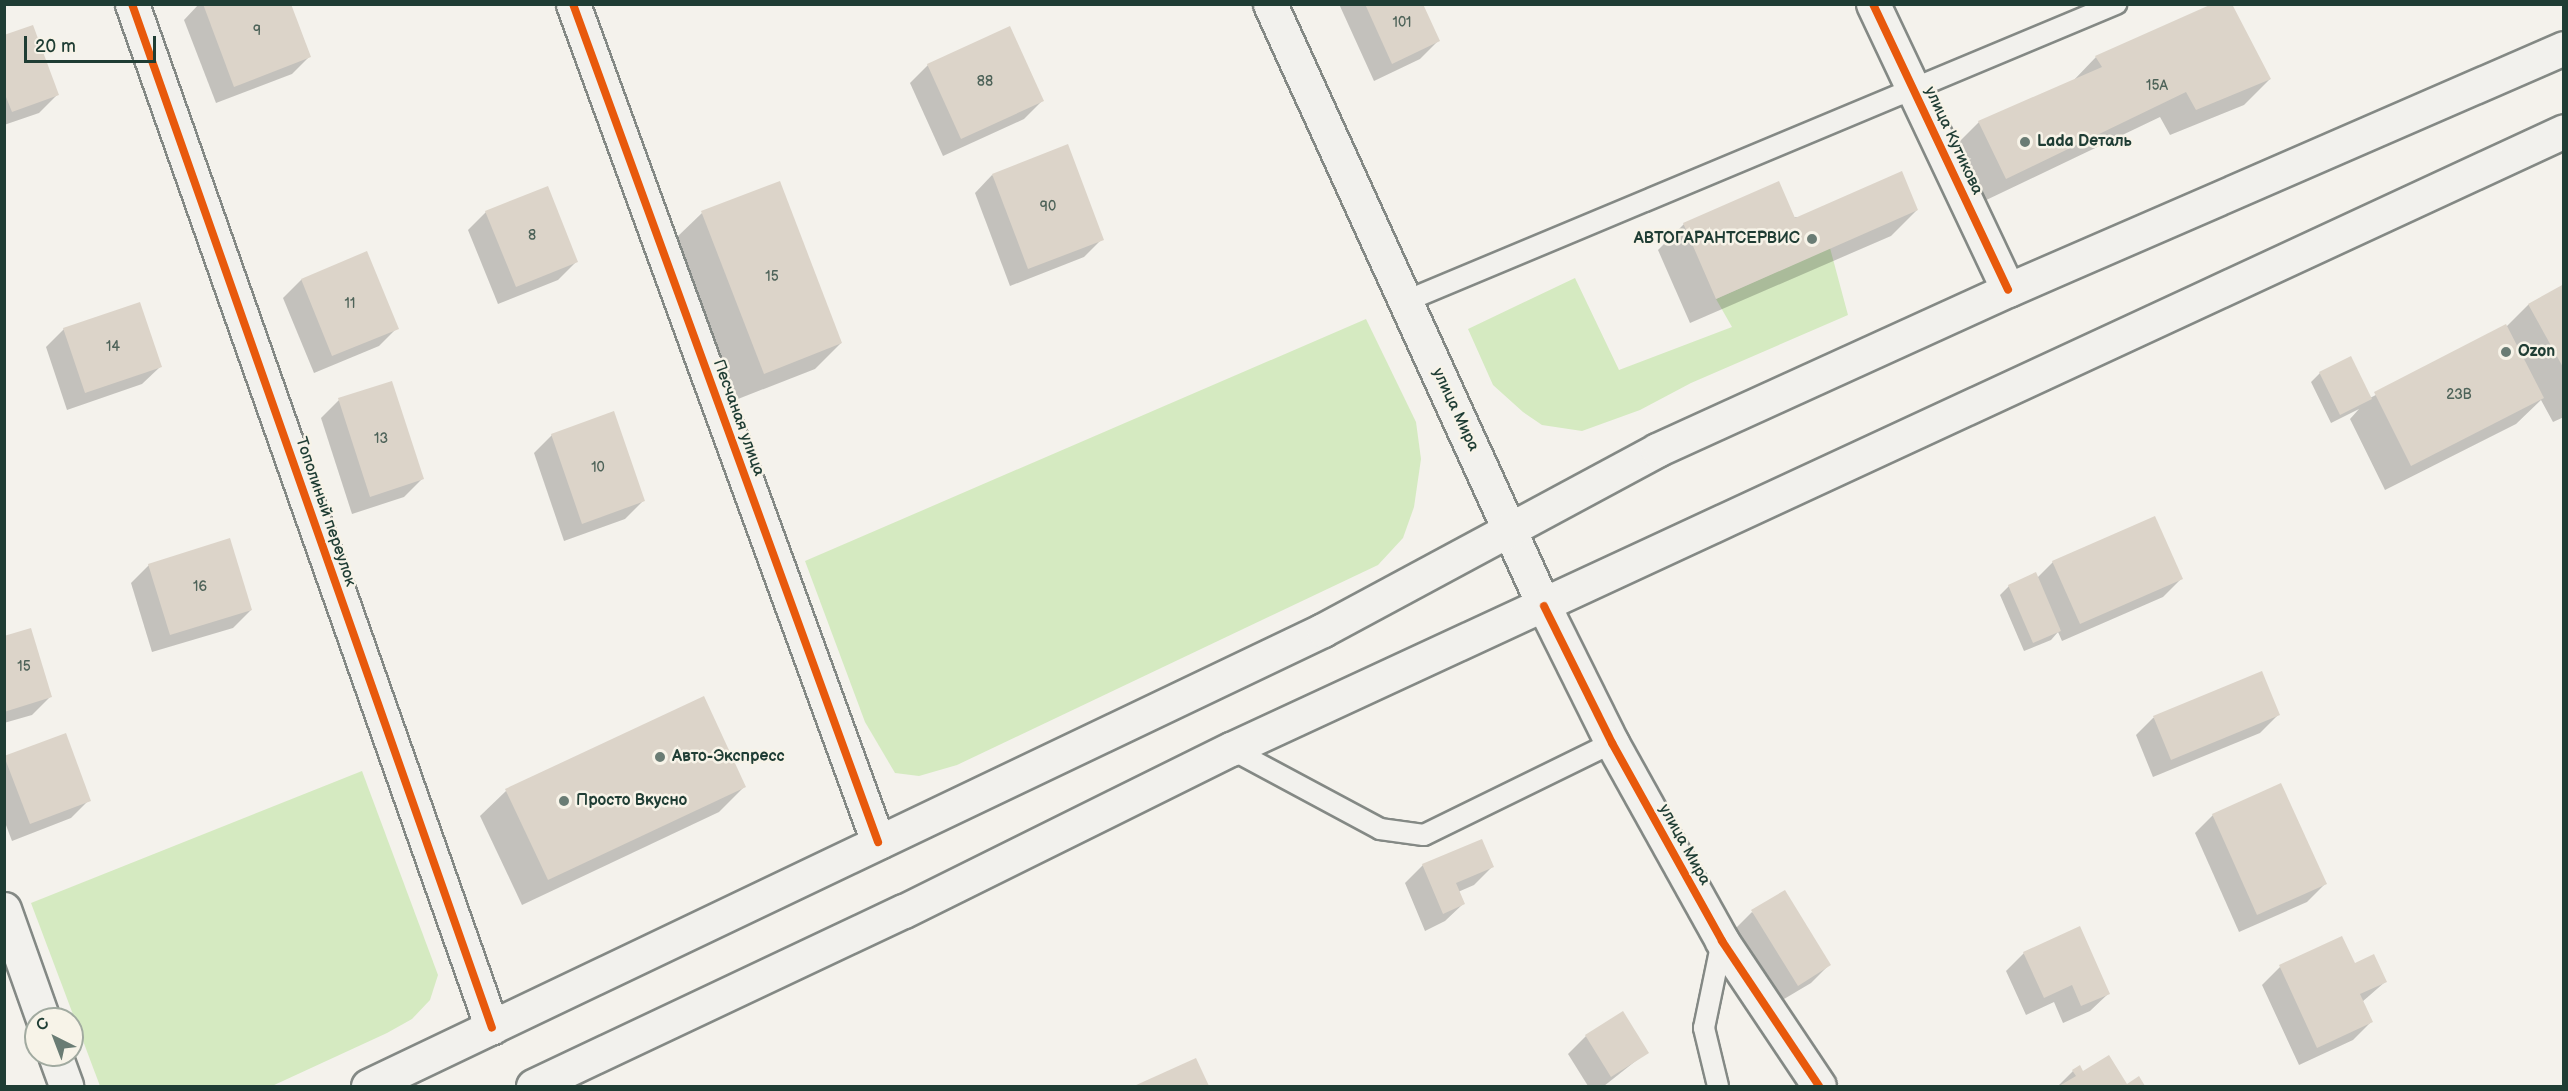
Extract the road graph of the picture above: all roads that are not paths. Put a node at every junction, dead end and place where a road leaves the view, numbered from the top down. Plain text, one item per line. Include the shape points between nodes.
1 (132, 4) edge
2 (573, 4) edge
3 (1270, 4) edge
4 (1873, 4) edge
5 (2116, 4) edge
6 (2564, 48) edge
7 (1912, 87) junction
8 (2564, 132) edge
9 (2008, 290) junction
10 (1406, 301) junction
11 (1509, 528) junction
12 (1544, 606) junction
13 (1612, 743) junction
14 (1231, 749) junction
15 (878, 842) junction
16 (4, 909) edge
17 (1722, 940) junction
18 (39, 1007) edge
19 (492, 1028) junction
20 (60, 1067) edge
21 (66, 1086) edge
22 (368, 1086) edge
23 (533, 1086) edge
24 (1718, 1086) edge
25 (1819, 1086) edge

1 - 19 main road, Тополиный переулок
2 - 15 main road, Песчаная улица
3 - 10 main road, улица Мира
4 - 7 main road, улица Кутикова
5 - 7 lane
6 - 9 main road
7 - 9 main road, улица Кутикова
7 - 10 lane
8 - 12 main road
9 - 11 main road via 1657,450
10 - 11 main road, улица Мира
11 - 12 main road, улица Мира
11 - 15 main road via 1323,630
12 - 13 main road, улица Мира
12 - 14 main road
13 - 14 lane via 1424,835 1380,829
13 - 17 main road, улица Мира
14 - 23 main road via 904,911
15 - 19 main road
16 - 18 main road
17 - 24 lane via 1704,1028
17 - 25 main road, улица Мира
19 - 22 main road
20 - 21 main road

